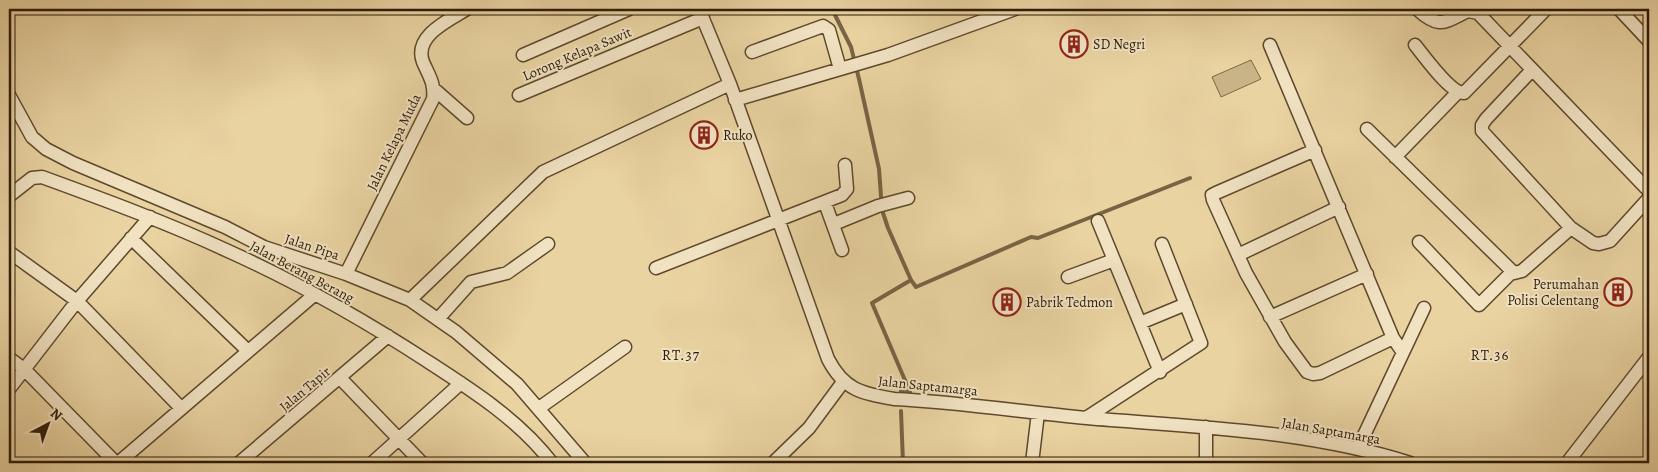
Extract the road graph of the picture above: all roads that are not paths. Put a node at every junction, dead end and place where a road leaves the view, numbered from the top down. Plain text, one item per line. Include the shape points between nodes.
1 (467, 9) edge
2 (629, 9) edge
3 (1015, 9) edge
4 (1417, 9) edge
5 (1546, 9) edge
6 (1619, 9) edge
7 (701, 13) edge
8 (1649, 42) edge
9 (1415, 45) dead end
10 (1270, 46) dead end
11 (1509, 47) junction
12 (752, 52) dead end
13 (522, 55) dead end
14 (844, 68) junction
15 (1531, 71) junction
16 (730, 84) junction
17 (434, 89) junction
18 (1458, 92) junction
19 (519, 95) dead end
20 (9, 96) edge
21 (735, 100) junction
22 (467, 118) dead end
23 (1367, 129) dead end
24 (1315, 150) junction
25 (1395, 157) junction
26 (845, 165) dead end
27 (1649, 191) edge
28 (9, 196) edge
29 (908, 198) dead end
30 (1649, 198) edge
31 (825, 204) junction
32 (1339, 207) junction
33 (150, 217) junction
34 (780, 220) junction
35 (1098, 221) dead end
36 (834, 224) junction
37 (1571, 228) junction
38 (131, 238) junction
39 (1419, 242) dead end
40 (548, 244) dead end
41 (1162, 244) dead end
42 (842, 250) dead end
43 (9, 252) edge
44 (1238, 255) junction
45 (1114, 260) junction
46 (656, 268) dead end
47 (1512, 272) junction
48 (346, 274) junction
49 (1367, 274) junction
50 (1068, 277) dead end
51 (314, 295) junction
52 (410, 300) junction
53 (77, 301) junction
54 (1186, 304) junction
55 (1424, 308) dead end
56 (1270, 317) junction
57 (438, 319) junction
58 (1140, 323) junction
59 (388, 336) junction
60 (1393, 338) junction
61 (626, 347) dead end
62 (248, 351) junction
63 (1402, 351) junction
64 (1649, 357) edge
65 (9, 358) edge
66 (24, 369) junction
67 (1160, 372) junction
68 (340, 379) junction
69 (843, 382) junction
70 (461, 383) junction
71 (9, 389) edge
72 (181, 408) junction
73 (539, 408) junction
74 (1038, 413) junction
75 (1086, 418) junction
76 (1206, 427) junction
77 (399, 440) junction
78 (1358, 448) junction
79 (546, 461) edge
80 (117, 463) edge
81 (239, 463) edge
82 (372, 463) edge
83 (422, 463) edge
84 (584, 463) edge
85 (773, 463) edge
86 (1032, 463) edge
87 (1206, 463) edge
88 (1410, 463) edge
89 (1567, 463) edge

1 - 17 street, Jalan Kelapa Muda via 438,27 420,50
2 - 13 street
3 - 14 street
4 - 11 street via 1440,23 1474,11
5 - 11 street
6 - 8 street
7 - 16 street
7 - 19 street, Lorong Kelapa Sawit
9 - 18 street
10 - 24 street
11 - 15 street
11 - 18 street via 1467,91
12 - 14 street via 823,26 829,30
14 - 21 street
15 - 27 street
15 - 37 street via 1486,119 1482,131
16 - 21 street
16 - 52 street via 543,172
17 - 22 street
17 - 48 street, Jalan Kelapa Muda via 433,99 418,131
18 - 25 street
20 - 48 street, Jalan Pipa via 32,137 46,149 264,247
21 - 34 street
23 - 25 street
24 - 32 street
24 - 44 street via 1212,196
25 - 47 street
26 - 31 street via 846,193
28 - 33 street, Jalan Berang Berang via 32,178 42,177
29 - 36 street
30 - 37 street via 1606,243 1593,244
31 - 34 street
31 - 36 street
32 - 44 street
32 - 49 street
33 - 38 street
33 - 51 street, Jalan Berang Berang via 260,266
34 - 46 street
34 - 69 street via 828,359
35 - 45 street
36 - 42 street
37 - 47 street via 1522,271
38 - 53 street
38 - 62 street
39 - 47 street via 1480,305
40 - 57 street via 507,273 471,282
41 - 54 street
43 - 53 street
44 - 56 street
45 - 50 street
45 - 58 street
48 - 52 street, Jalan Pipa
49 - 56 street
49 - 60 street
51 - 59 street, Jalan Berang Berang
51 - 62 street
52 - 57 street, Jalan Pipa
53 - 66 street
53 - 72 street
54 - 58 street
54 - 67 street via 1201,343
55 - 63 street
56 - 60 street via 1305,370 1313,374
57 - 73 street, Jalan Pipa via 517,384
58 - 67 street
59 - 68 street, Jalan Tapir
59 - 70 street, Jalan Berang Berang
60 - 63 street
61 - 73 street
62 - 72 street
63 - 78 street
64 - 89 street
65 - 66 street
66 - 71 street
66 - 80 street
67 - 75 street
68 - 77 street
68 - 81 street, Jalan Tapir
69 - 74 street, Jalan Saptamarga via 868,394 894,399
69 - 85 street via 809,428
70 - 77 street
70 - 79 street, Jalan Berang Berang via 524,431
72 - 80 street
73 - 84 street, Jalan Pipa
74 - 75 street, Jalan Saptamarga
74 - 86 street
75 - 76 street, Jalan Saptamarga
76 - 78 street, Jalan Saptamarga
76 - 87 street
77 - 82 street
77 - 83 street
78 - 88 street, Jalan Saptamarga

